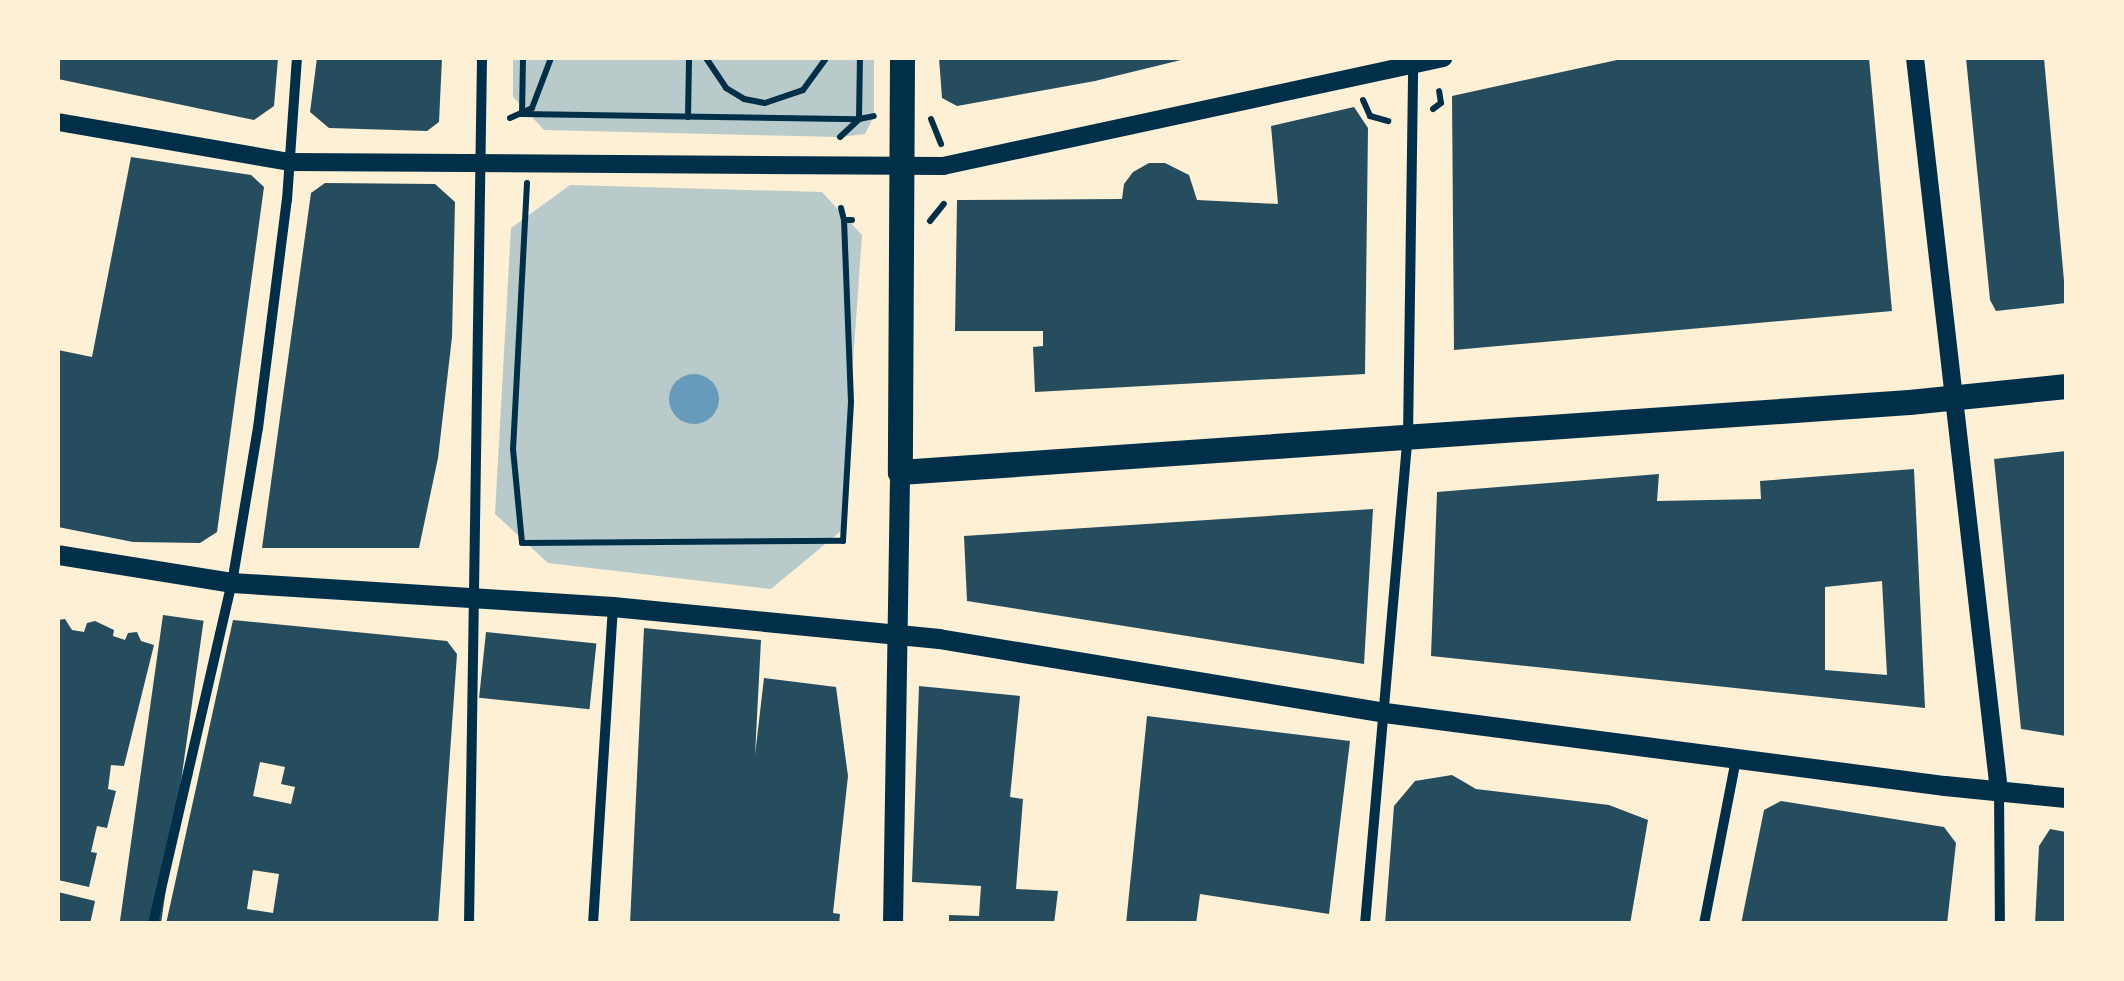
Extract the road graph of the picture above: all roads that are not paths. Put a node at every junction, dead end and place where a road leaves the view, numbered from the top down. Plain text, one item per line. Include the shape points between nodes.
1 (297, 58) edge
2 (482, 58) edge
3 (902, 58) edge
4 (1444, 58) edge
5 (1915, 58) edge
6 (1413, 60) edge
7 (58, 122) edge
8 (483, 160) junction
9 (290, 162) junction
10 (902, 166) junction
11 (2066, 386) edge
12 (1957, 398) junction
13 (1408, 437) junction
14 (900, 472) junction
15 (58, 555) edge
16 (232, 583) junction
17 (474, 597) junction
18 (613, 607) junction
19 (895, 634) junction
20 (1385, 713) junction
21 (1737, 759) junction
22 (1999, 792) junction
23 (2066, 798) edge
24 (152, 924) edge
25 (469, 924) edge
26 (593, 924) edge
27 (892, 924) edge
28 (1365, 924) edge
29 (1704, 924) edge
30 (2000, 924) edge

1 - 9 street
2 - 8 street
3 - 10 main road
4 - 6 street
5 - 12 street
6 - 10 street via 943,166
6 - 13 street
7 - 9 street
8 - 9 street
8 - 10 street
8 - 17 street
9 - 16 street via 274,316
10 - 14 main road
11 - 12 main road
12 - 13 main road
12 - 22 street
13 - 14 main road
13 - 20 street
14 - 19 main road
15 - 16 main road
16 - 17 main road
16 - 24 street
17 - 18 main road
17 - 25 street
18 - 19 main road
18 - 26 street
19 - 20 main road
19 - 27 main road
20 - 21 main road
20 - 28 street
21 - 22 main road
21 - 29 street
22 - 23 main road
22 - 30 street

